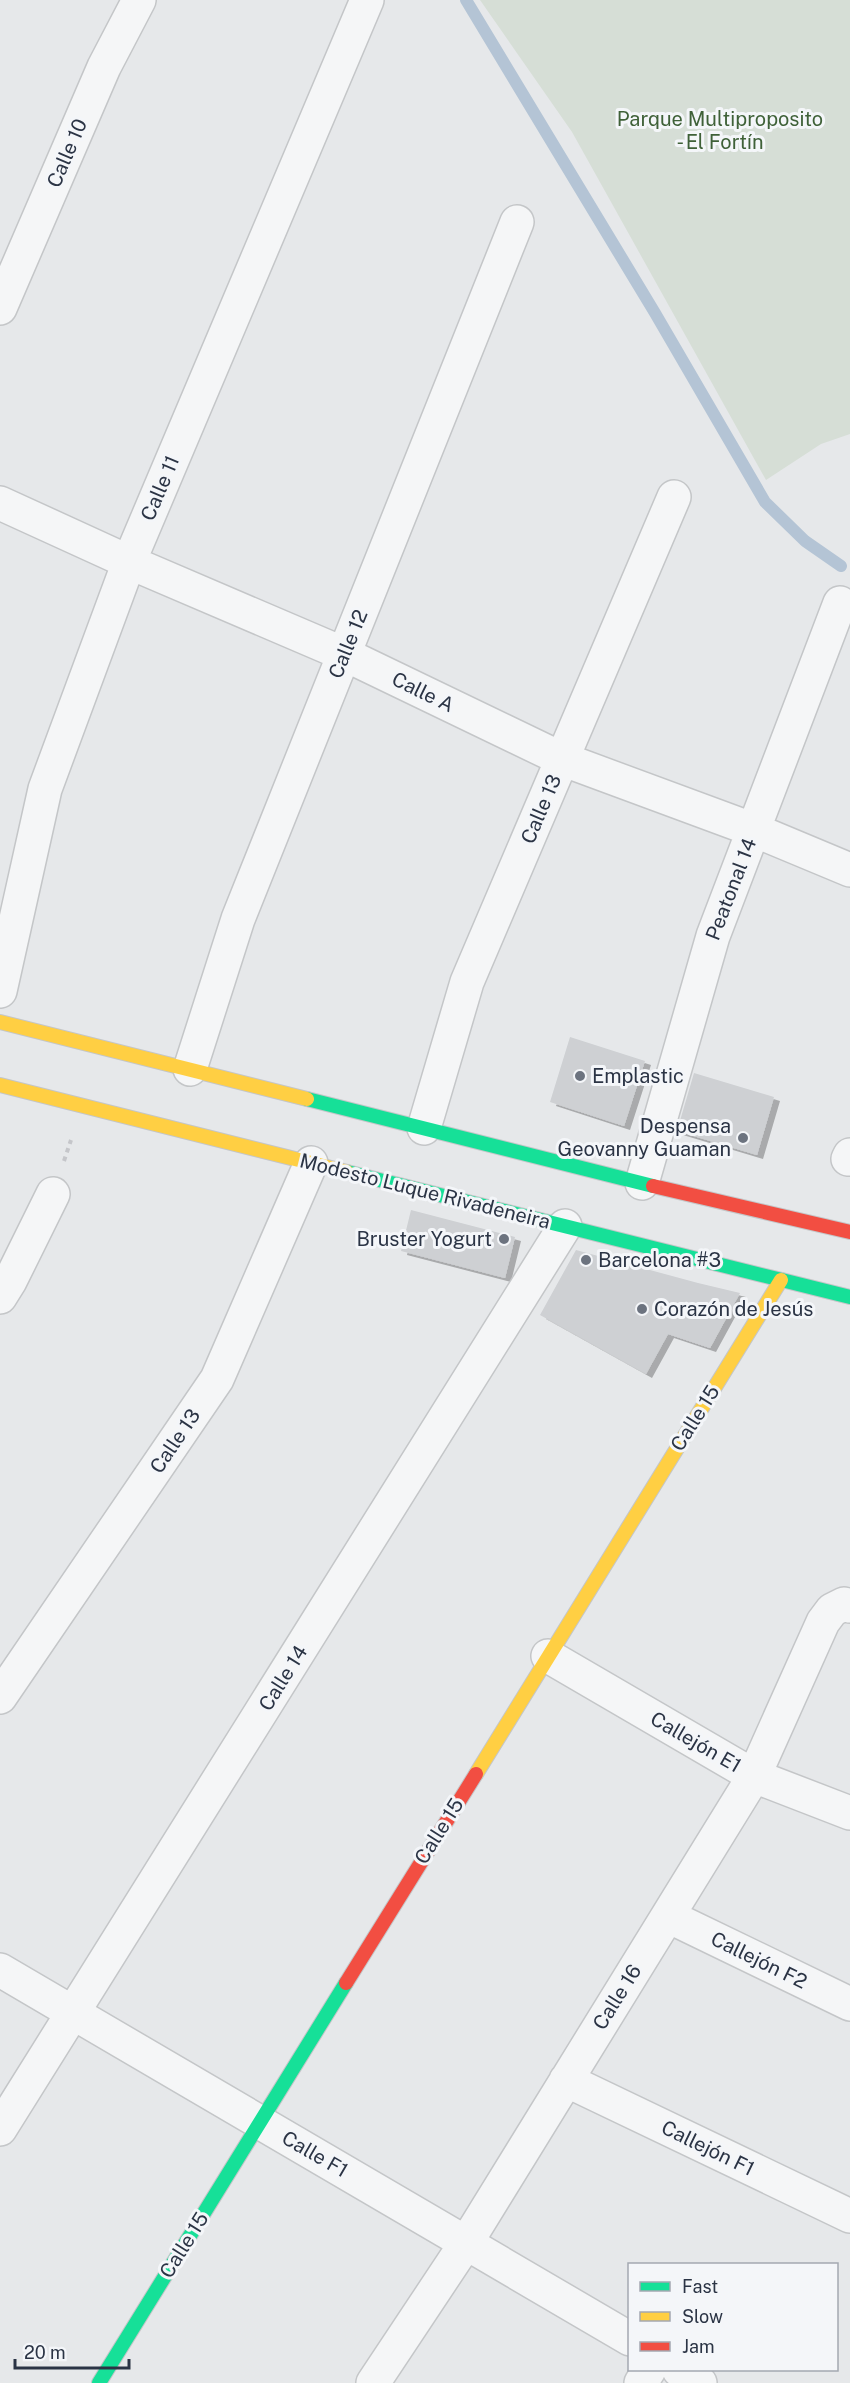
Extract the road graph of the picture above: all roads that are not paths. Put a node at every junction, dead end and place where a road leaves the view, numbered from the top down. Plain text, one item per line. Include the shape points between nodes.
1 (139, 0) edge
2 (367, 0) edge
3 (517, 222) dead end
4 (0, 308) edge
5 (674, 497) dead end
6 (0, 503) edge
7 (129, 562) junction
8 (840, 603) dead end
9 (344, 654) junction
10 (562, 759) junction
11 (754, 830) junction
12 (850, 870) edge
13 (0, 991) edge
14 (0, 1022) edge
15 (190, 1069) junction
16 (0, 1085) edge
17 (424, 1128) junction
18 (311, 1163) junction
19 (642, 1183) junction
20 (53, 1194) dead end
21 (565, 1226) junction
22 (850, 1232) edge
23 (781, 1280) junction
24 (0, 1297) edge
25 (850, 1297) edge
26 (847, 1605) edge
27 (548, 1656) junction
28 (0, 1697) edge
29 (754, 1776) junction
30 (850, 1813) edge
31 (668, 1916) junction
32 (0, 1970) edge
33 (850, 2004) edge
34 (73, 2013) junction
35 (566, 2080) junction
36 (260, 2122) junction
37 (0, 2129) edge
38 (850, 2216) edge
39 (466, 2243) junction
40 (628, 2338) edge
41 (681, 2371) edge
42 (99, 2383) edge
43 (373, 2383) edge
44 (700, 2383) edge

1 - 4 street, Calle 10 via 104,67
2 - 7 street, Calle 11
3 - 9 street, Calle 12
5 - 10 street, Calle 13
6 - 7 street, Calle A
7 - 9 street, Calle A
7 - 13 street, Calle 11 via 45,789
8 - 11 street, Peatonal 14
9 - 10 street, Calle A
9 - 15 street, Calle 12 via 238,919
10 - 11 street, Calle A
10 - 17 street, Calle 13 via 467,981
11 - 12 street, Calle A
11 - 19 street, Peatonal 14 via 713,936
14 - 15 street
15 - 17 street
16 - 18 street, Modesto Luque Rivadeneira
17 - 19 street
18 - 21 street, Modesto Luque Rivadeneira
18 - 28 street, Calle 13 via 217,1379
19 - 22 street
20 - 24 street
21 - 23 street, Modesto Luque Rivadeneira
21 - 34 street, Calle 14
23 - 25 street, Modesto Luque Rivadeneira
23 - 27 street, Calle 15
26 - 29 street, Calle 16 via 832,1610 823,1622
27 - 29 street, Callejón E1
27 - 36 street, Calle 15
29 - 30 street, Callejón E1
29 - 31 street, Calle 16
31 - 33 street, Callejón F2
31 - 35 street, Calle 16
32 - 34 street, Calle F1
34 - 36 street, Calle F1
34 - 37 street, Calle 14
35 - 38 street, Callejón F1
35 - 39 street, Calle 16
36 - 39 street, Calle F1
36 - 42 street, Calle 15
39 - 40 street, Calle F1
39 - 43 street, Calle 16
41 - 44 street

